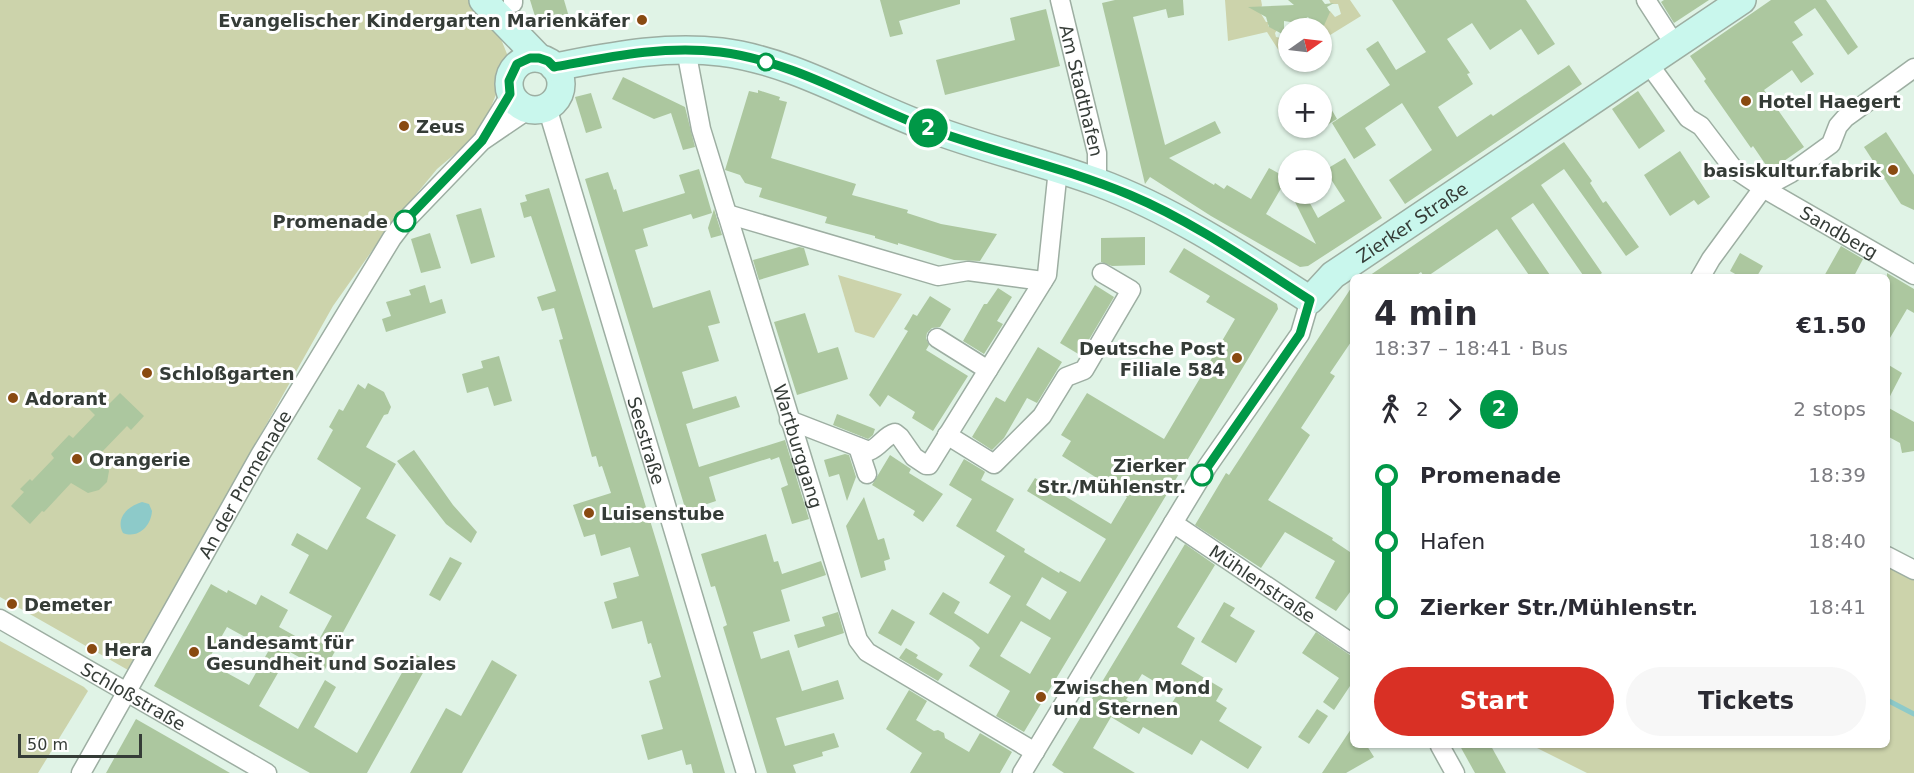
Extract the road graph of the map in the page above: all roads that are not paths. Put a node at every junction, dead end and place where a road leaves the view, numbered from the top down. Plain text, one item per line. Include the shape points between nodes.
1 (483, 0) edge
2 (1060, 0) edge
3 (1646, 0) edge
4 (1742, 0) edge
5 (510, 8) edge
6 (686, 50) junction
7 (642, 51) junction
8 (1661, 54) junction
9 (538, 62) junction
10 (1914, 68) edge
11 (536, 101) junction
12 (1058, 169) junction
13 (1097, 182) junction
14 (1762, 188) junction
15 (727, 214) junction
16 (1358, 269) edge
17 (1102, 273) dead end
18 (1702, 274) edge
19 (1914, 275) edge
20 (1043, 281) junction
21 (1310, 300) junction
22 (936, 338) dead end
23 (988, 370) junction
24 (789, 420) junction
25 (947, 435) junction
26 (858, 447) junction
27 (867, 474) dead end
28 (1173, 523) junction
29 (1890, 558) edge
30 (1914, 570) edge
31 (0, 619) edge
32 (1350, 642) edge
33 (127, 693) junction
34 (1441, 748) edge
35 (1035, 752) junction
36 (81, 773) edge
37 (267, 773) edge
38 (746, 773) edge
39 (1022, 773) edge
40 (1455, 773) edge

1 - 5 main road
2 - 13 street, Am Stadthafen via 1097,153
3 - 8 street, Sandberg
4 - 8 main road, Zierker Straße
5 - 9 main road
6 - 7 main road
6 - 12 main road via 720,52 777,65 925,127
6 - 15 street, Wartburggang via 701,129
7 - 9 main road
7 - 11 main road via 595,68
8 - 14 street, Sandberg via 1698,112 1701,126 1733,168
8 - 16 main road, Zierker Straße
9 - 11 main road via 560,79
9 - 11 main road via 514,69 509,81
10 - 14 street via 1845,118 1831,144
11 - 33 street, An der Promenade via 482,141 392,238 260,455
11 - 38 street, Seestraße
12 - 13 main road
12 - 20 street via 1047,275
13 - 21 main road via 1182,221
14 - 18 street
14 - 19 street, Sandberg
15 - 20 street via 933,275 968,271
15 - 24 street, Wartburggang
16 - 21 main road, Zierker Straße via 1333,275
17 - 25 street via 1131,290 1084,370 1066,377 1042,416 994,464
20 - 23 street
21 - 28 street, Zierker Straße via 1300,334 1207,467
22 - 23 street
23 - 25 street
24 - 26 street
24 - 35 street, Wartburggang via 858,640 867,652
25 - 26 street via 928,466 914,458 895,433 877,448 869,451
26 - 27 street
28 - 32 street, Mühlenstraße
28 - 35 street, Zierker Straße
29 - 30 street
31 - 33 street, Schloßstraße
33 - 36 street, An der Promenade
33 - 37 street, Schloßstraße
34 - 40 street
35 - 39 street, Zierker Straße

